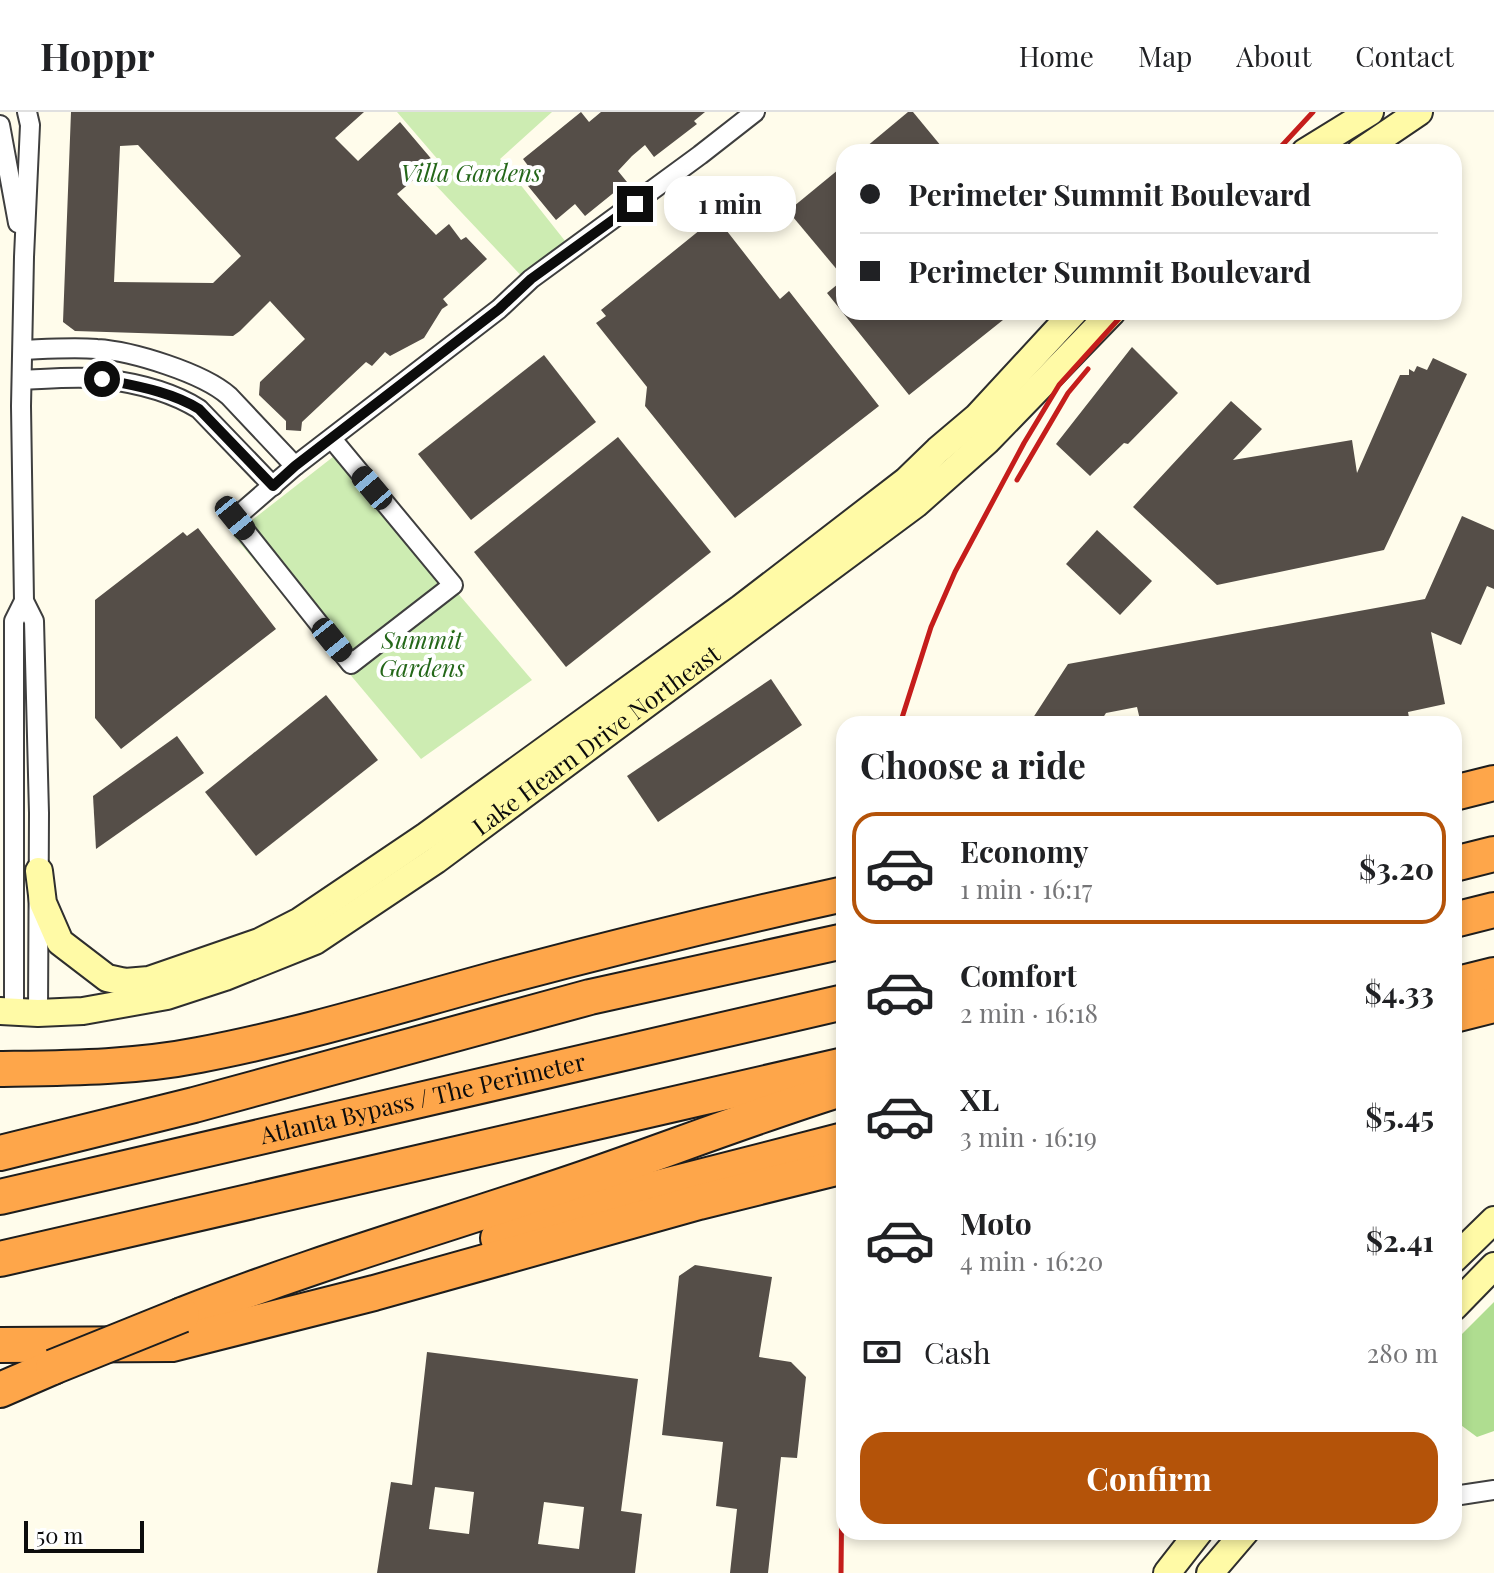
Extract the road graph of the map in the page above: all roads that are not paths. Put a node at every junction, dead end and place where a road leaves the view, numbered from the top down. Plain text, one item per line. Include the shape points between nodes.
1 (27, 112) edge
2 (755, 112) edge
3 (1370, 112) edge
4 (1419, 112) edge
5 (0, 125) edge
6 (1318, 144) edge
7 (1372, 144) edge
8 (24, 257) junction
9 (1067, 320) edge
10 (1104, 320) edge
11 (23, 350) junction
12 (22, 380) junction
13 (332, 439) junction
14 (295, 466) junction
15 (273, 486) junction
16 (24, 601) junction
17 (1494, 761) edge
18 (37, 763) junction
19 (14, 766) junction
20 (1462, 768) edge
21 (1494, 783) edge
22 (1462, 791) edge
23 (1494, 854) edge
24 (1462, 862) edge
25 (39, 871) junction
26 (836, 896) edge
27 (1494, 910) edge
28 (836, 912) edge
29 (1462, 918) edge
30 (836, 943) edge
31 (533, 969) junction
32 (1494, 975) edge
33 (1462, 983) edge
34 (836, 1004) edge
35 (1494, 1005) edge
36 (18, 1012) edge
37 (1462, 1013) edge
38 (836, 1067) edge
39 (0, 1069) edge
40 (836, 1091) edge
41 (836, 1105) edge
42 (725, 1127) junction
43 (836, 1142) edge
44 (0, 1153) edge
45 (836, 1168) edge
46 (0, 1197) edge
47 (1494, 1220) edge
48 (1462, 1251) edge
49 (0, 1259) edge
50 (1494, 1266) edge
51 (374, 1293) junction
52 (1462, 1299) edge
53 (0, 1345) edge
54 (0, 1390) edge
55 (1494, 1490) edge
56 (1462, 1495) edge
57 (1193, 1540) edge
58 (1238, 1540) edge
59 (1167, 1573) edge
60 (1210, 1573) edge

1 - 8 street
2 - 13 street via 531,279
3 - 6 street
4 - 7 street
5 - 8 street
8 - 11 street
9 - 25 street, Lake Hearn Drive Northeast via 977,417 906,481 769,588 300,921 259,942 149,980 125,982 110,979 60,942 43,903
10 - 36 street, Lake Hearn Drive Northeast via 987,441 916,504 436,860 315,941 167,996 83,1011
11 - 12 street
11 - 14 street via 99,349 206,380 229,396
12 - 15 street via 102,379 184,400
12 - 16 street
13 - 14 street
13 - 15 street via 453,585 351,664 235,518
14 - 15 street
16 - 18 street via 34,621
16 - 19 street via 14,621
17 - 20 highway
18 - 19 street
18 - 25 street
19 - 36 street
21 - 22 highway
23 - 24 highway
25 - 36 street
26 - 31 highway
27 - 29 highway
28 - 31 highway
30 - 44 highway via 590,997
31 - 39 highway via 197,1056 95,1068
32 - 33 highway
34 - 46 highway, Atlanta Bypass / The Perimeter
35 - 37 highway
38 - 49 highway
40 - 42 highway
41 - 42 highway
42 - 54 highway, bridge via 265,1283
43 - 51 highway via 567,1211
45 - 51 highway
47 - 48 street
50 - 52 street
51 - 53 highway via 172,1344
55 - 56 street
57 - 59 street
58 - 60 street

